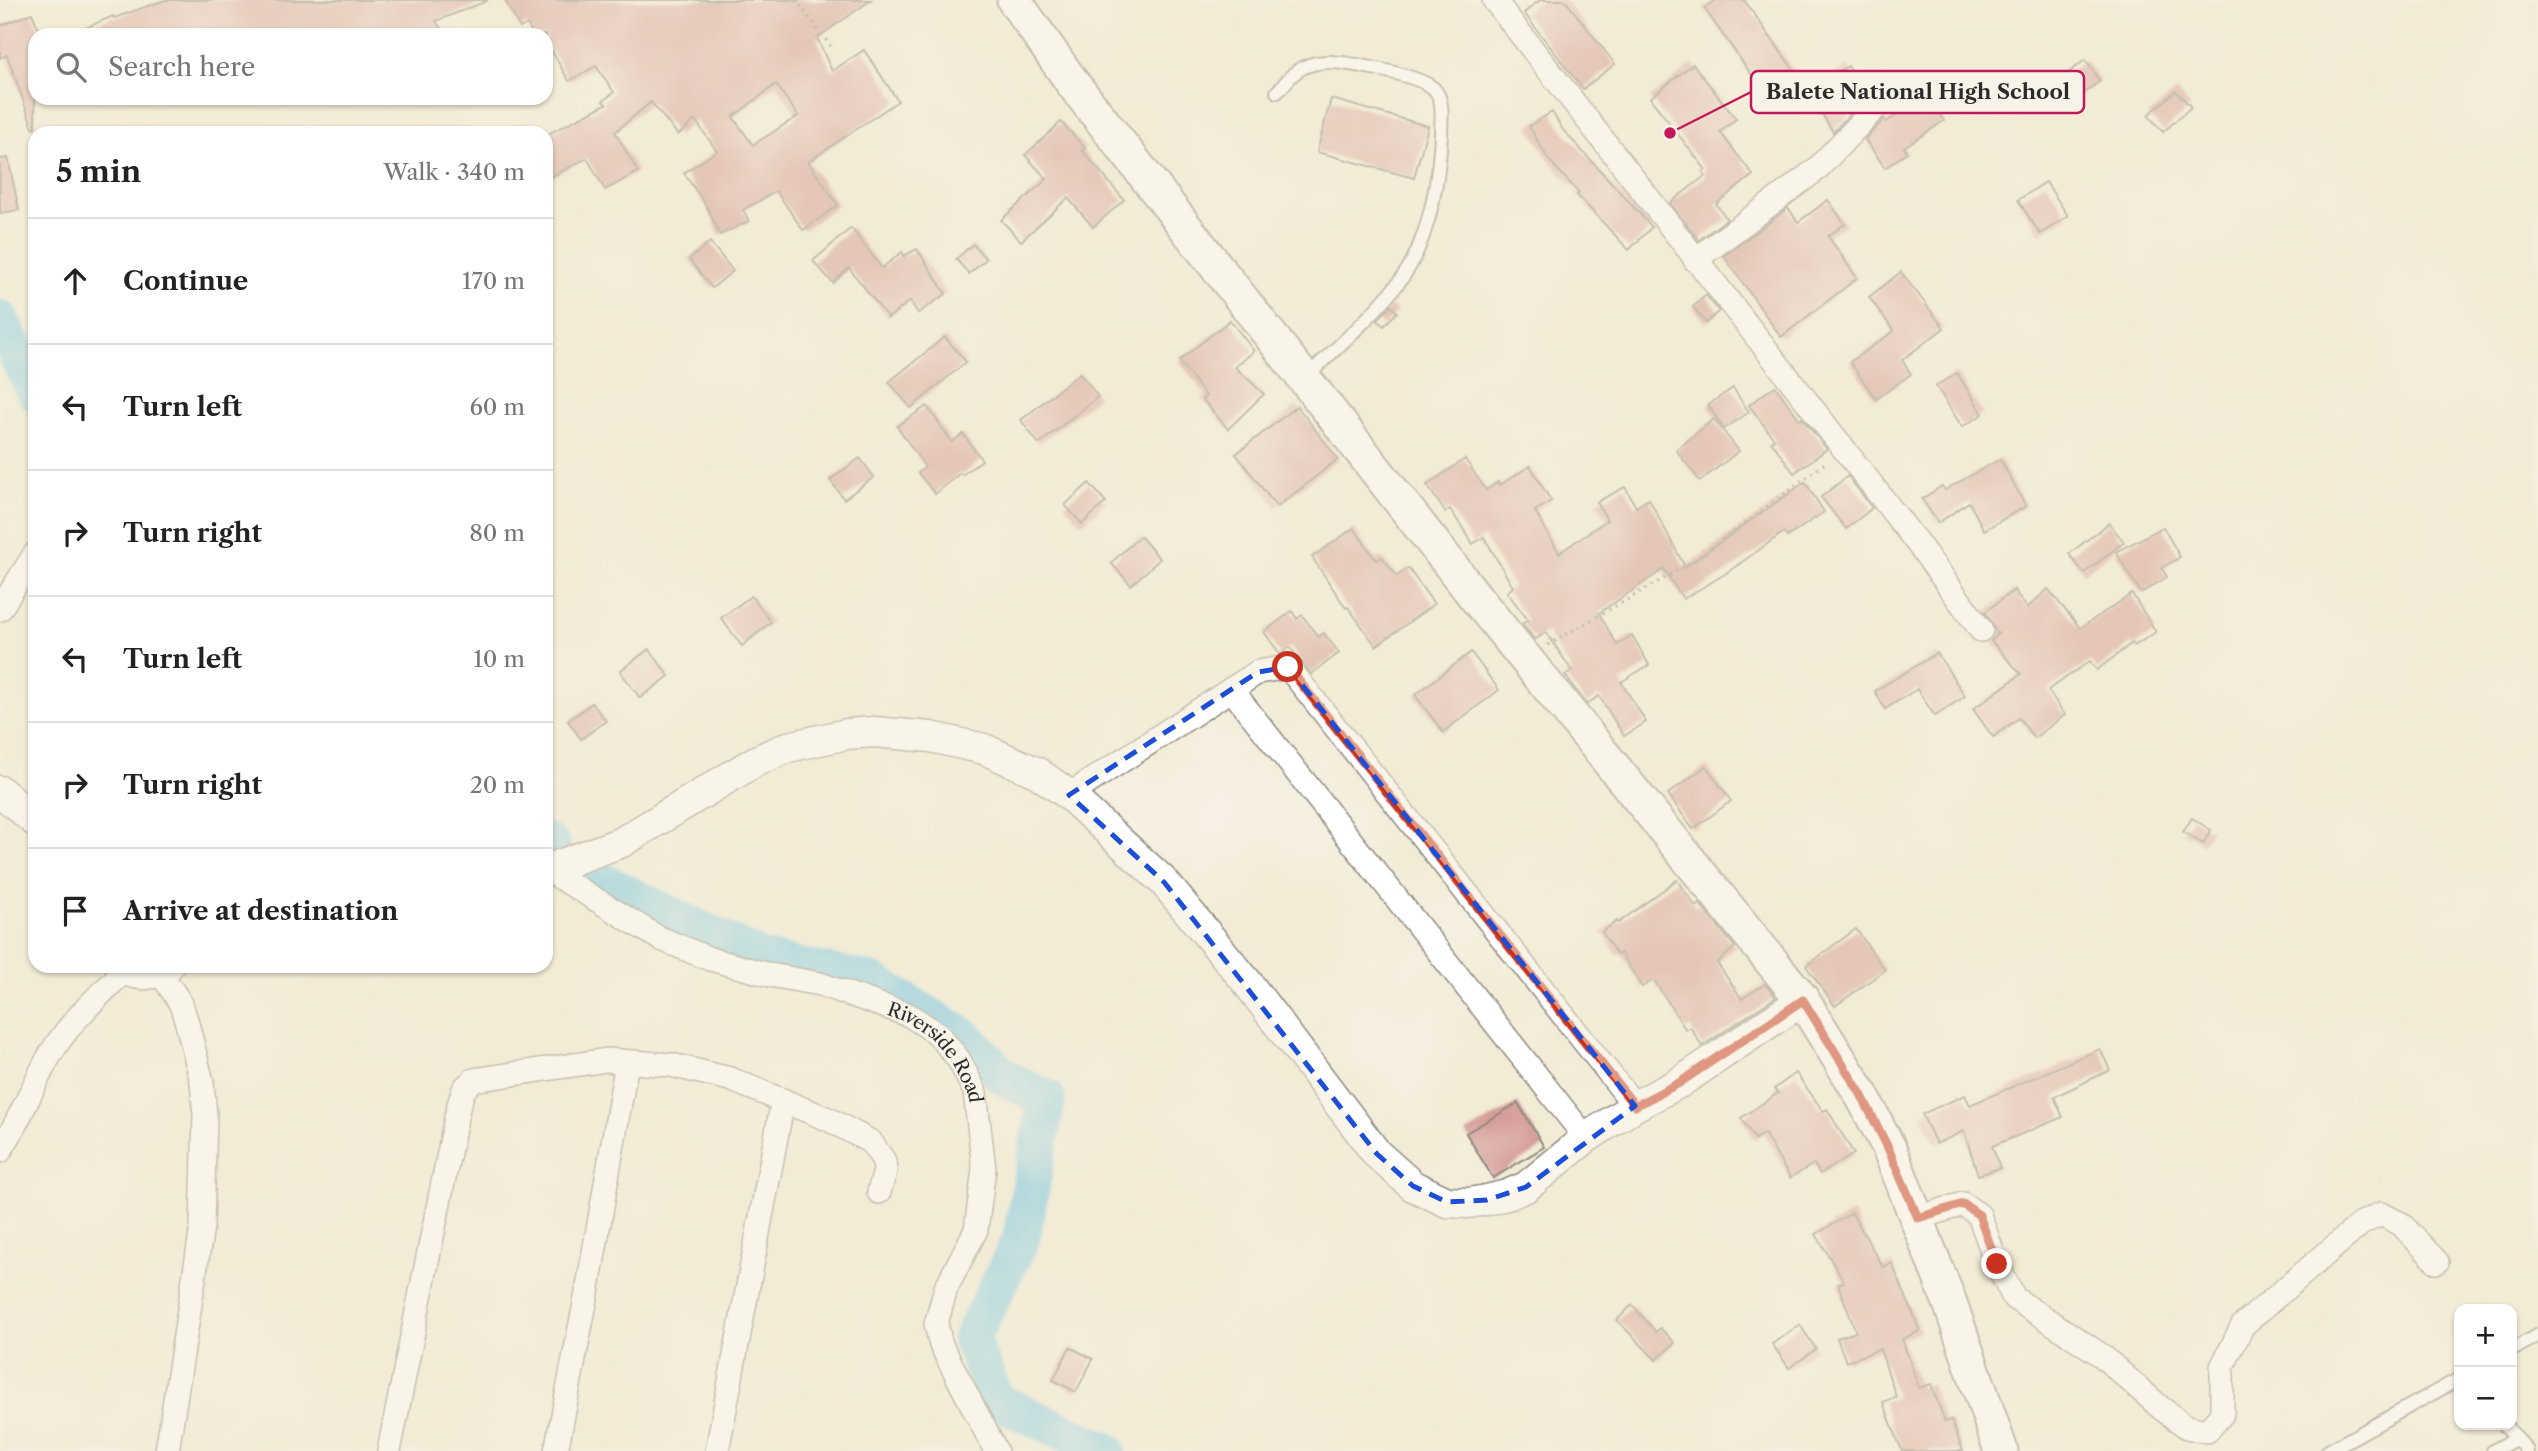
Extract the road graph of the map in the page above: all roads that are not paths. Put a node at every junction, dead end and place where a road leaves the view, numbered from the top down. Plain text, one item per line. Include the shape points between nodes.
1 (1014, 0) edge
2 (1494, 0) edge
3 (1917, 88) dead end
4 (1277, 92) dead end
5 (1695, 260) junction
6 (1304, 379) junction
7 (28, 565) edge
8 (0, 610) edge
9 (1981, 630) dead end
10 (1231, 689) junction
11 (0, 791) edge
12 (1069, 795) junction
13 (28, 815) edge
14 (553, 867) edge
15 (553, 873) edge
16 (118, 973) edge
17 (166, 973) edge
18 (1803, 1000) junction
19 (628, 1062) junction
20 (783, 1100) junction
21 (1635, 1106) junction
22 (1586, 1138) junction
23 (0, 1151) edge
24 (879, 1192) dead end
25 (1918, 1218) junction
26 (2437, 1262) dead end
27 (2538, 1335) edge
28 (2517, 1347) edge
29 (2454, 1382) edge
30 (2509, 1430) edge
31 (2517, 1438) junction
32 (167, 1451) edge
33 (388, 1451) edge
34 (556, 1451) edge
35 (718, 1451) edge
36 (996, 1451) edge
37 (2001, 1451) edge
38 (2328, 1451) edge
39 (2493, 1451) edge
40 (2527, 1451) edge

1 - 6 main road via 1074,85
2 - 5 street
3 - 5 street via 1877,107 1816,170
4 - 6 lane via 1299,69 1335,61 1418,80 1433,88 1440,99 1439,175 1412,263 1383,301
5 - 9 street via 1919,544
6 - 18 main road
7 - 8 street
10 - 12 street
10 - 21 street via 1258,672 1288,667
10 - 22 street
11 - 13 street
12 - 14 street via 1038,773 984,749 910,734 847,734 788,747 756,761 622,842
12 - 22 street via 1164,882 1246,981 1377,1154 1413,1186 1447,1202 1507,1195 1526,1187
15 - 36 street, Riverside Road via 659,938 710,959 821,984 909,1015 938,1034 959,1060 975,1092 984,1169 976,1230 946,1288 936,1324 941,1345
16 - 23 street via 51,1053
17 - 32 street via 187,1023 205,1115 202,1227
18 - 21 street via 1679,1083
18 - 25 main road via 1861,1094
19 - 20 street via 671,1065 730,1079
19 - 33 street via 607,1060 486,1076 464,1089
19 - 34 street
20 - 24 street via 871,1142 886,1171
20 - 35 street
21 - 22 street
25 - 26 street via 1963,1204 1979,1215 2014,1298 2101,1355 2187,1427 2207,1431 2222,1414 2222,1367 2243,1325 2362,1223 2381,1214 2401,1224
25 - 37 main road
27 - 28 lane
29 - 38 lane
30 - 31 lane
31 - 39 lane
31 - 40 lane

